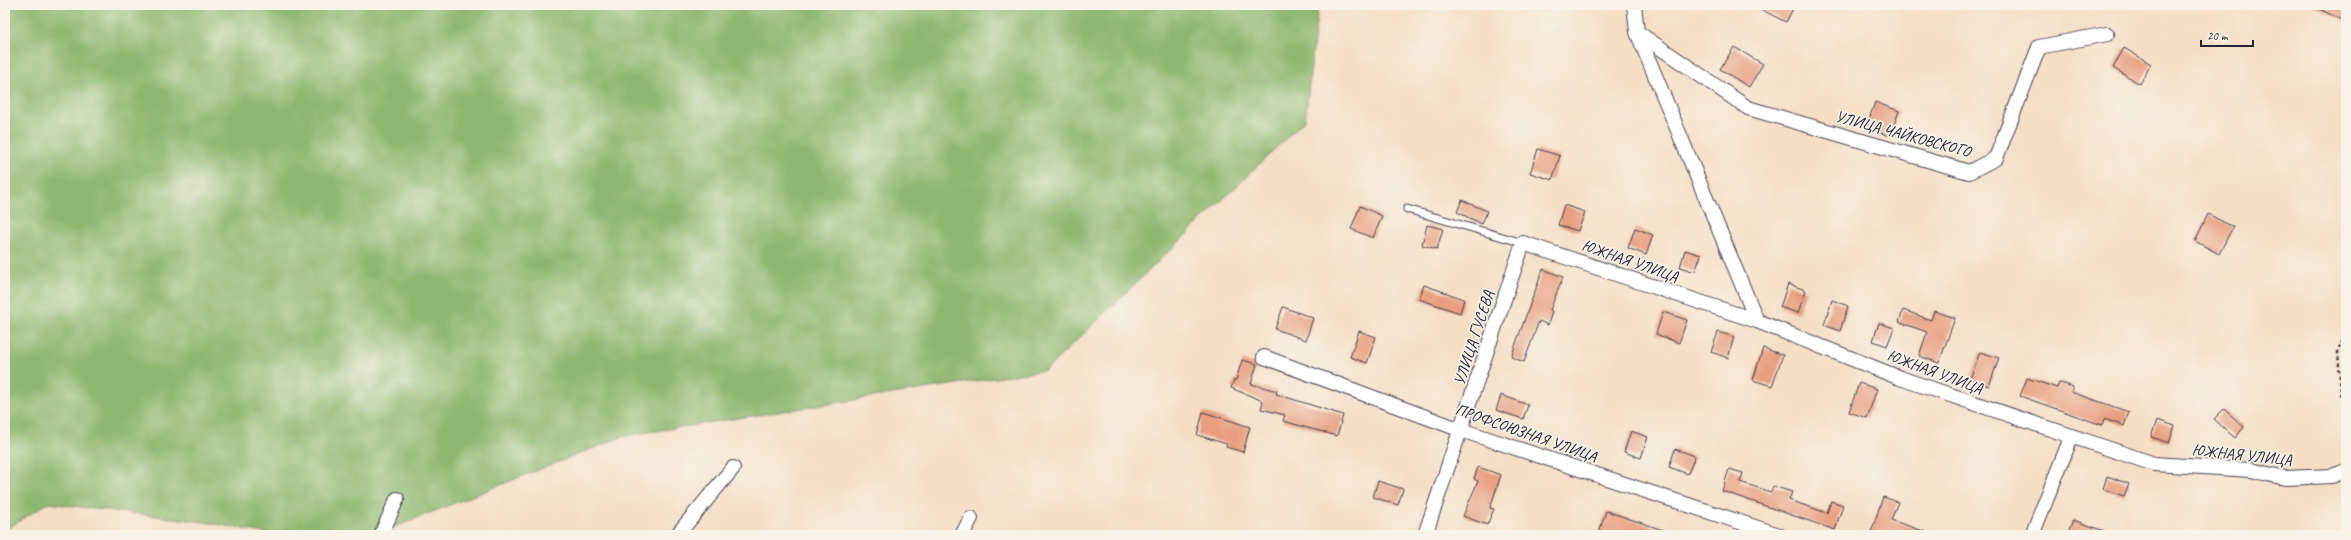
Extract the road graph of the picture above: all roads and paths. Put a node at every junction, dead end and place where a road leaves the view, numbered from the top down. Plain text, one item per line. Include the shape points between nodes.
1 (1634, 5) edge
2 (1637, 32) junction
3 (2107, 34) dead end
4 (1407, 209) dead end
5 (1523, 243) junction
6 (1757, 321) junction
7 (2346, 335) edge
8 (1264, 357) dead end
9 (2346, 401) edge
10 (1461, 430) junction
11 (2071, 438) junction
12 (734, 468) dead end
13 (2346, 472) edge
14 (397, 499) dead end
15 (971, 518) dead end
16 (381, 535) edge
17 (677, 535) edge
18 (962, 535) edge
19 (1425, 535) edge
20 (1779, 535) edge
21 (2032, 535) edge

1 - 2 street
2 - 3 street, УЛИЦА ЧАЙКОВСКОГО via 1748,108 1969,172 1996,158 2039,47
2 - 6 street
4 - 5 lane
5 - 6 street, ЮЖНАЯ УЛИЦА
5 - 10 street, УЛИЦА ГУСЕВА
6 - 11 street, ЮЖНАЯ УЛИЦА via 1900,378
7 - 9 path via 2338,352 2341,394
8 - 10 street, ПРОФСОЮЗНАЯ УЛИЦА
10 - 19 street, УЛИЦА ГУСЕВА
10 - 20 street, ПРОФСОЮЗНАЯ УЛИЦА
11 - 13 street, ЮЖНАЯ УЛИЦА via 2154,464 2251,470 2285,478 2332,476
11 - 21 street
12 - 17 street
14 - 16 street
15 - 18 street

